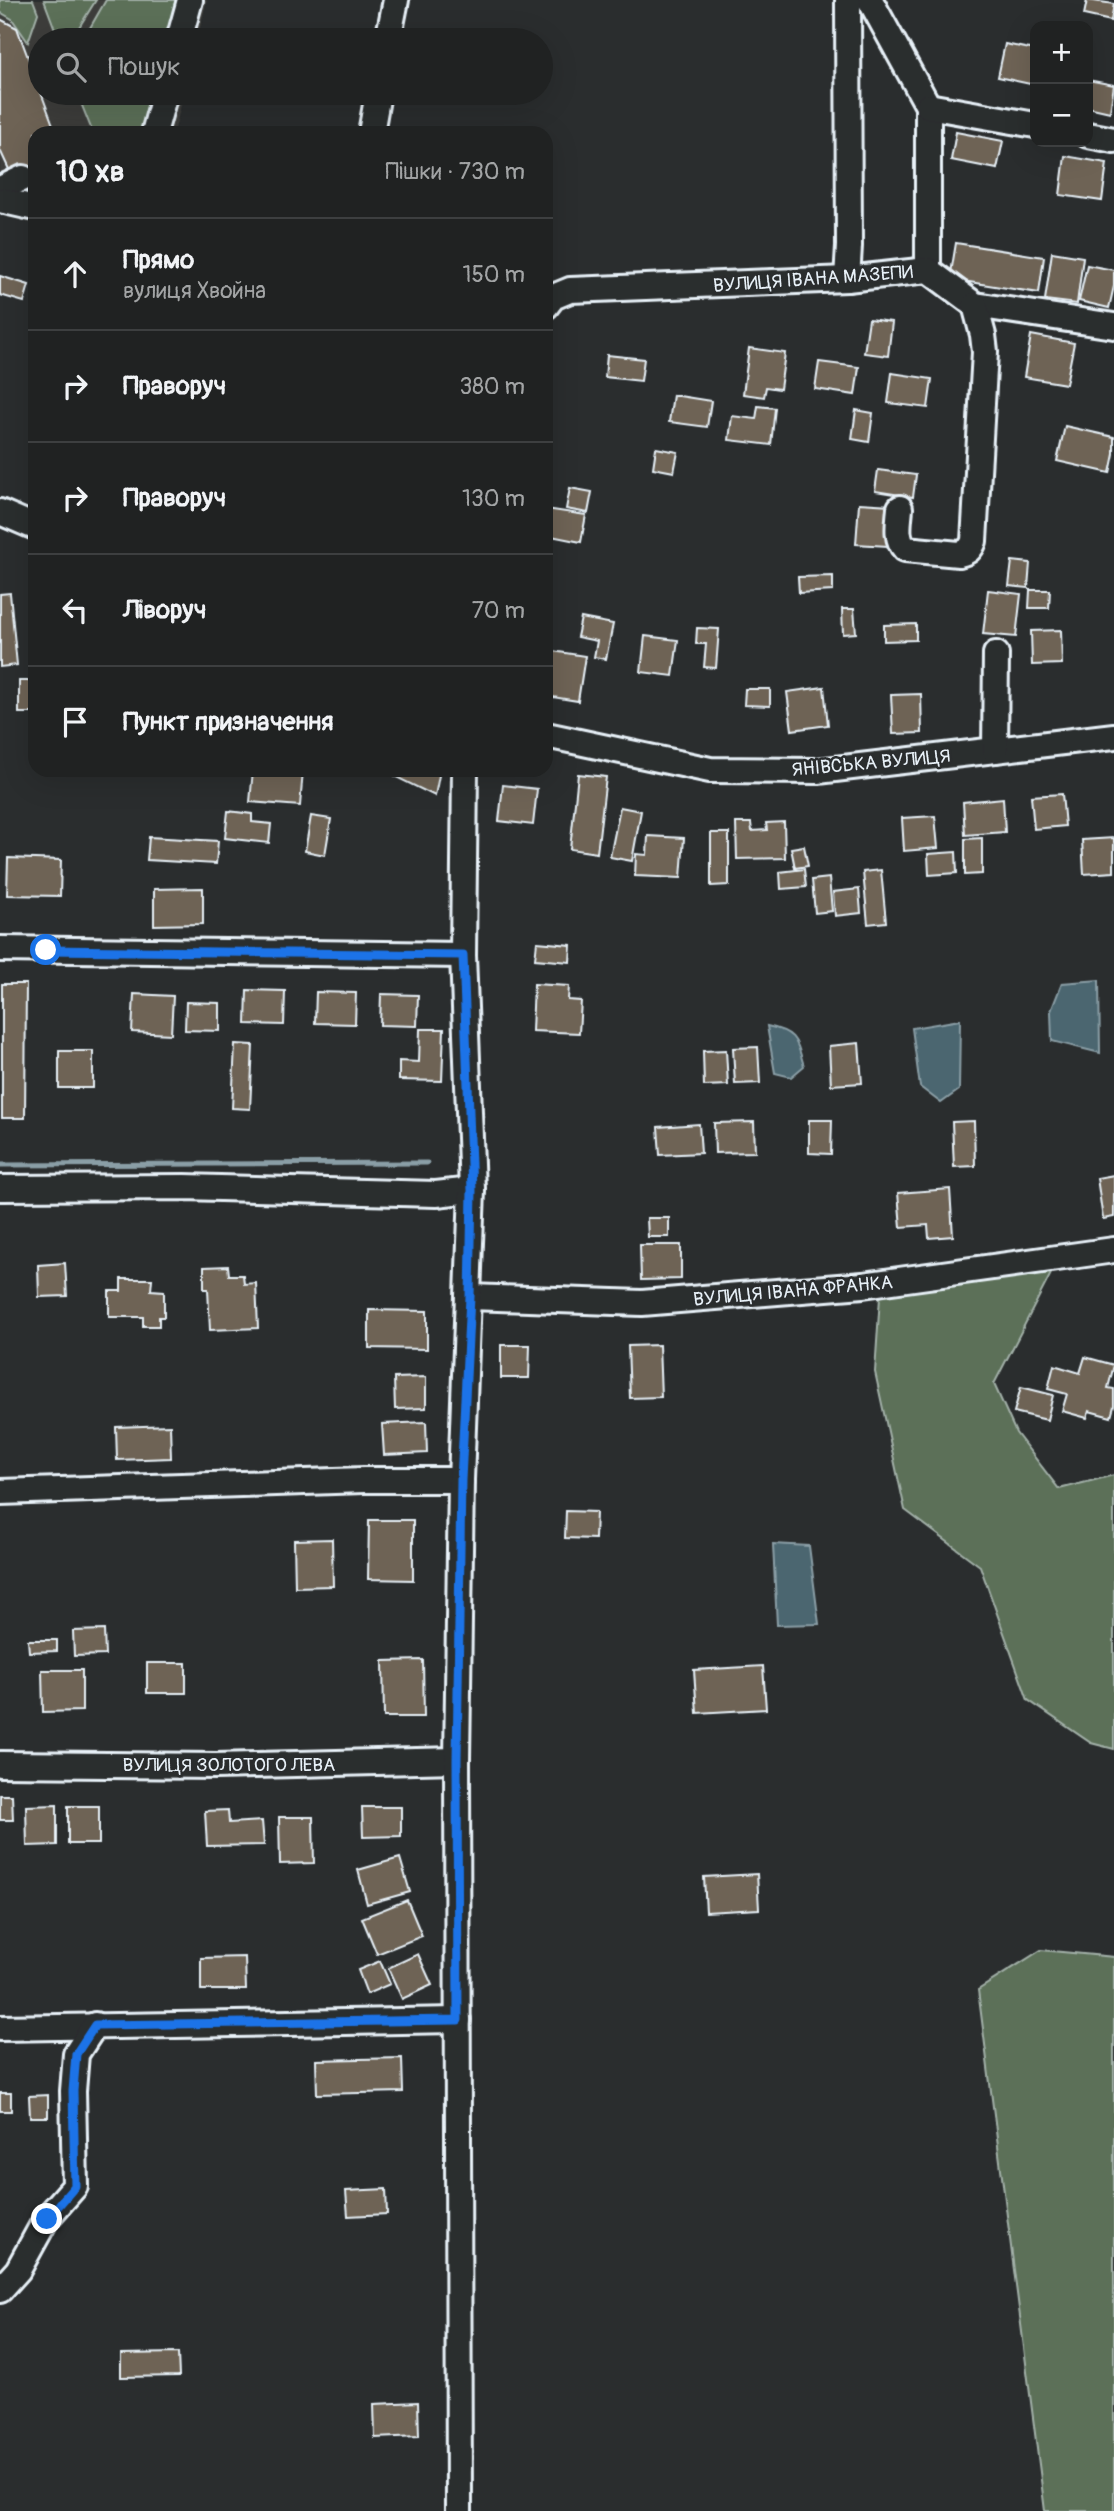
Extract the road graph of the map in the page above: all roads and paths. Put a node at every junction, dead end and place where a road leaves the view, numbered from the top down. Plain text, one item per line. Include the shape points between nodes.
1 (190, 0) edge
2 (396, 0) edge
3 (848, 0) edge
4 (870, 0) edge
5 (182, 28) edge
6 (390, 28) edge
7 (162, 105) edge
8 (376, 105) edge
9 (928, 106) junction
10 (1030, 124) edge
11 (156, 126) edge
12 (371, 126) edge
13 (1093, 136) edge
14 (1114, 140) edge
15 (23, 178) dead end
16 (0, 189) edge
17 (0, 200) edge
18 (28, 206) edge
19 (928, 271) junction
20 (847, 279) junction
21 (553, 297) edge
22 (975, 305) junction
23 (1114, 326) edge
24 (900, 508) dead end
25 (0, 512) edge
26 (28, 524) edge
27 (996, 654) dead end
28 (553, 736) edge
29 (1114, 736) edge
30 (995, 750) junction
31 (464, 777) edge
32 (0, 949) edge
33 (463, 955) junction
34 (0, 1188) edge
35 (472, 1190) junction
36 (1114, 1250) edge
37 (470, 1297) junction
38 (461, 1480) junction
39 (0, 1492) edge
40 (457, 1760) junction
41 (0, 1764) edge
42 (458, 2020) junction
43 (95, 2025) junction
44 (0, 2028) edge
45 (0, 2290) edge
46 (459, 2511) edge

1 - 5 street
2 - 6 street
3 - 20 street
4 - 9 street
7 - 11 street
8 - 12 street
9 - 10 street
9 - 19 street
13 - 14 street
15 - 16 street
17 - 18 street
19 - 20 street, ВУЛИЦЯ ІВАНА МАЗЕПИ
19 - 22 street, ВУЛИЦЯ ІВАНА МАЗЕПИ
20 - 21 street, ВУЛИЦЯ ІВАНА МАЗЕПИ via 570,290
22 - 23 street, ВУЛИЦЯ ІВАНА МАЗЕПИ
22 - 24 street via 985,368 972,548 960,554 905,549 898,537
25 - 26 street
27 - 30 street
28 - 30 street, ЯНІВСЬКА ВУЛИЦЯ via 710,770 818,771
29 - 30 street, ЯНІВСЬКА ВУЛИЦЯ
31 - 33 street
32 - 33 street
33 - 35 street
34 - 35 street via 186,1187 436,1194
35 - 37 street
36 - 37 street, ВУЛИЦЯ ІВАНА ФРАНКА via 863,1285 642,1303
37 - 38 street
38 - 39 street
38 - 40 street
40 - 41 street, ВУЛИЦЯ ЗОЛОТОГО ЛЕВА via 216,1766
40 - 42 street
42 - 43 street
42 - 46 street
43 - 44 street
43 - 45 street via 76,2054 75,2186

